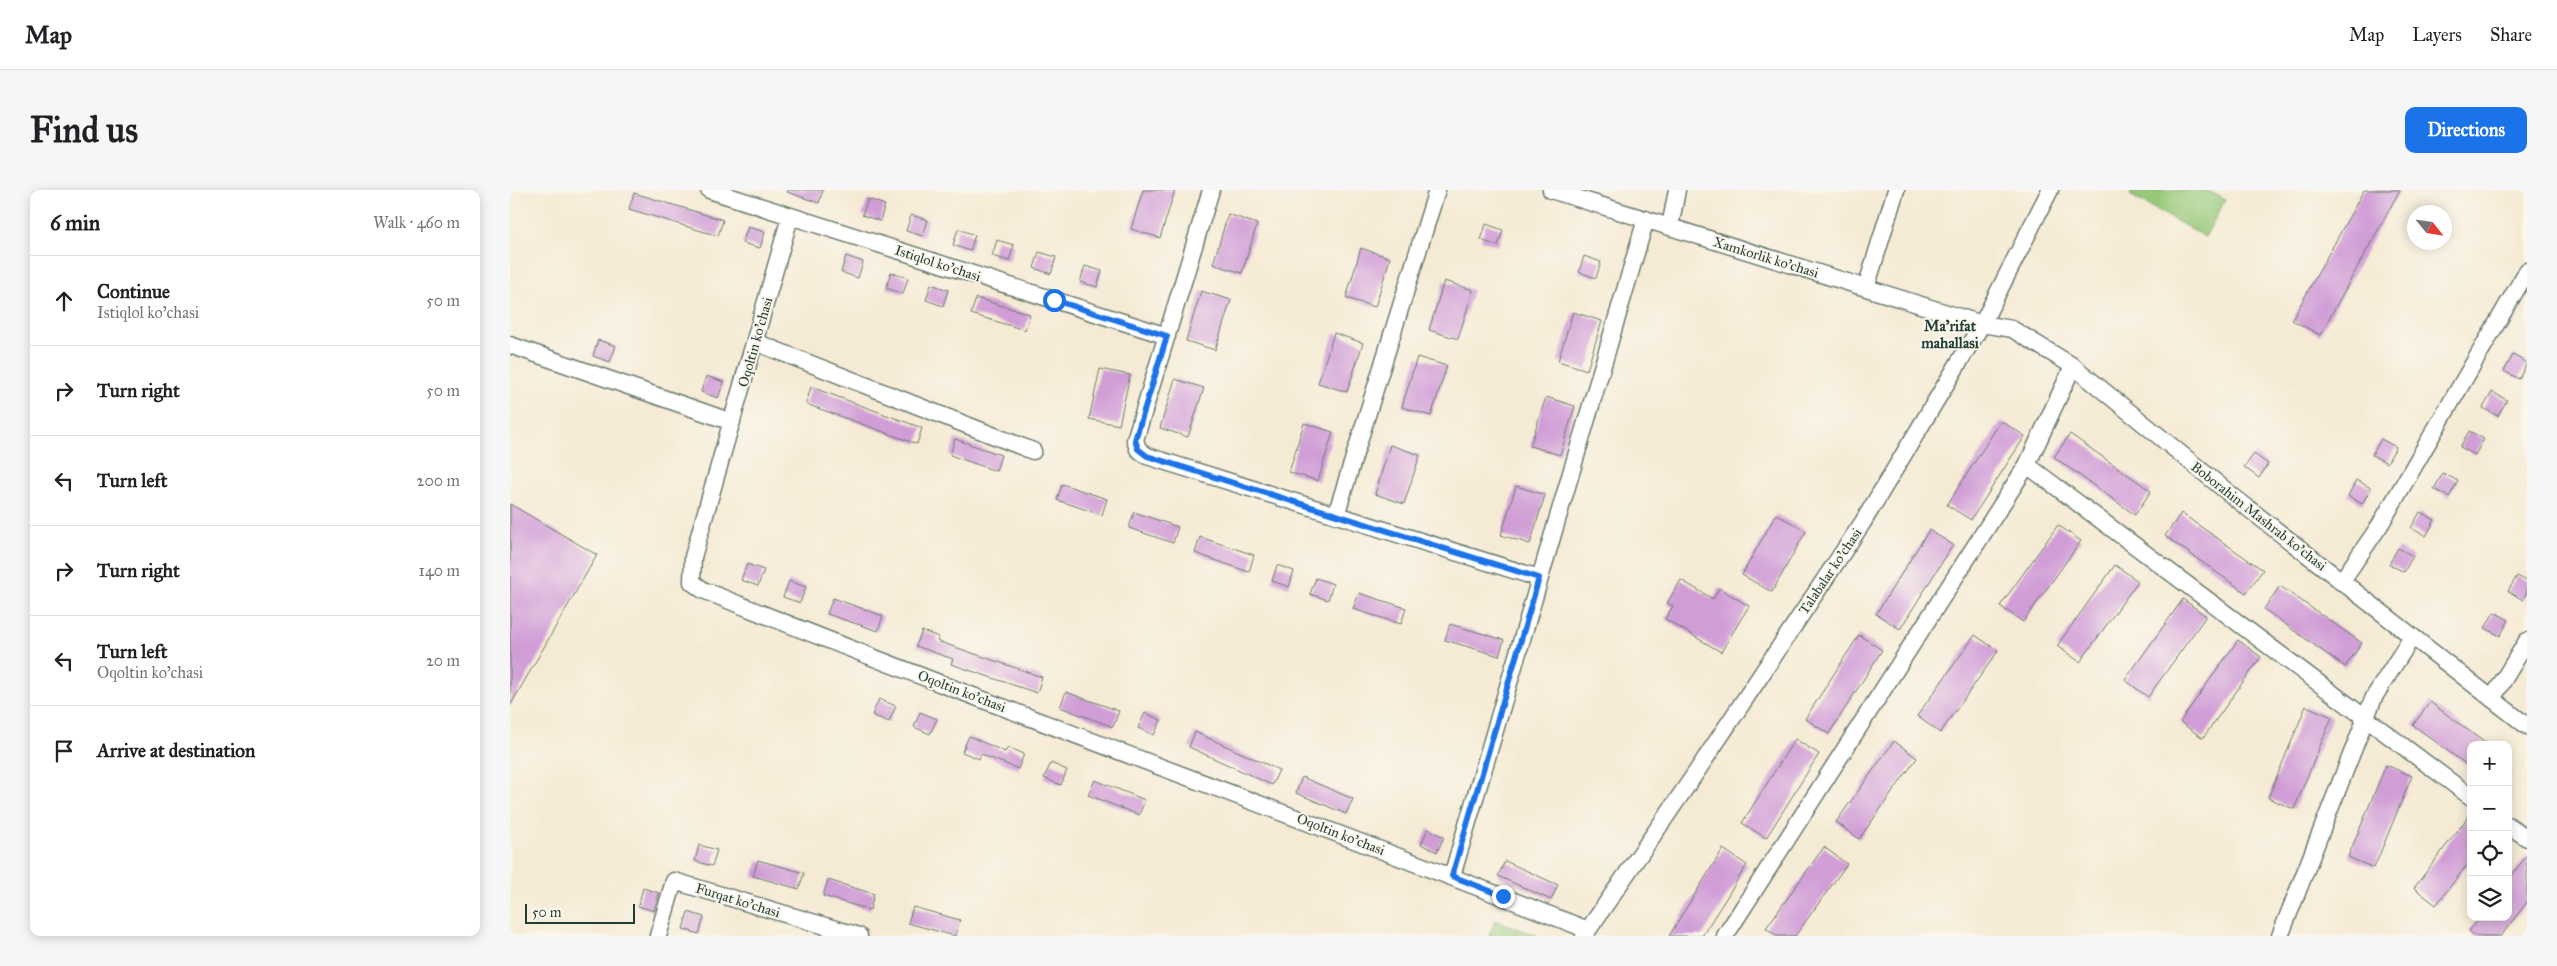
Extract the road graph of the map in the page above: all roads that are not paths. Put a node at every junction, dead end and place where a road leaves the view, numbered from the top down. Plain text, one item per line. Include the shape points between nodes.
1 (709, 190) edge
2 (1211, 190) edge
3 (1437, 190) edge
4 (1551, 190) edge
5 (1677, 190) edge
6 (1896, 190) edge
7 (2050, 190) edge
8 (790, 217) junction
9 (1646, 220) junction
10 (1670, 227) junction
11 (2527, 271) edge
12 (1866, 288) junction
13 (1982, 324) junction
14 (1167, 336) junction
15 (755, 342) junction
16 (510, 345) edge
17 (2073, 366) junction
18 (732, 422) junction
19 (1033, 451) dead end
20 (2027, 465) junction
21 (1336, 515) junction
22 (1539, 578) junction
23 (2342, 582) junction
24 (2412, 637) junction
25 (2527, 641) edge
26 (2492, 699) junction
27 (2365, 720) junction
28 (2527, 726) edge
29 (2467, 794) edge
30 (2512, 828) edge
31 (2527, 838) edge
32 (1452, 876) junction
33 (1586, 933) edge
34 (849, 935) edge
35 (658, 936) edge
36 (1725, 936) edge
37 (2280, 936) edge

1 - 8 street, Istiqlol ko'chasi
2 - 14 street
3 - 21 street
4 - 9 street, Xamkorlik ko'chasi
5 - 10 street
6 - 12 street
7 - 13 street, Talabalar ko'chasi
8 - 14 street, Istiqlol ko'chasi
8 - 15 street, Oqoltin ko'chasi
9 - 10 street, Xamkorlik ko'chasi
9 - 22 street
10 - 12 street, Xamkorlik ko'chasi
11 - 23 street via 2380,525
12 - 13 street, Xamkorlik ko'chasi
13 - 17 street, Boborahim Mashrab ko'chasi via 2012,329
13 - 33 street, Talabalar ko'chasi via 1863,522
14 - 21 street via 1135,440 1138,449 1147,456
15 - 18 street, Oqoltin ko'chasi
15 - 19 street
16 - 18 street
17 - 20 street
17 - 23 street, Boborahim Mashrab ko'chasi
18 - 32 street, Oqoltin ko'chasi via 693,558 692,582 703,590 803,631
20 - 27 street
20 - 36 street
21 - 22 street
22 - 32 street
23 - 24 street, Boborahim Mashrab ko'chasi
24 - 26 street, Boborahim Mashrab ko'chasi
24 - 27 street via 2374,697
25 - 26 street
26 - 28 street, Boborahim Mashrab ko'chasi
27 - 29 street
27 - 37 street
30 - 31 street
32 - 33 street, Oqoltin ko'chasi
34 - 35 street, Furqat ko'chasi via 674,881

